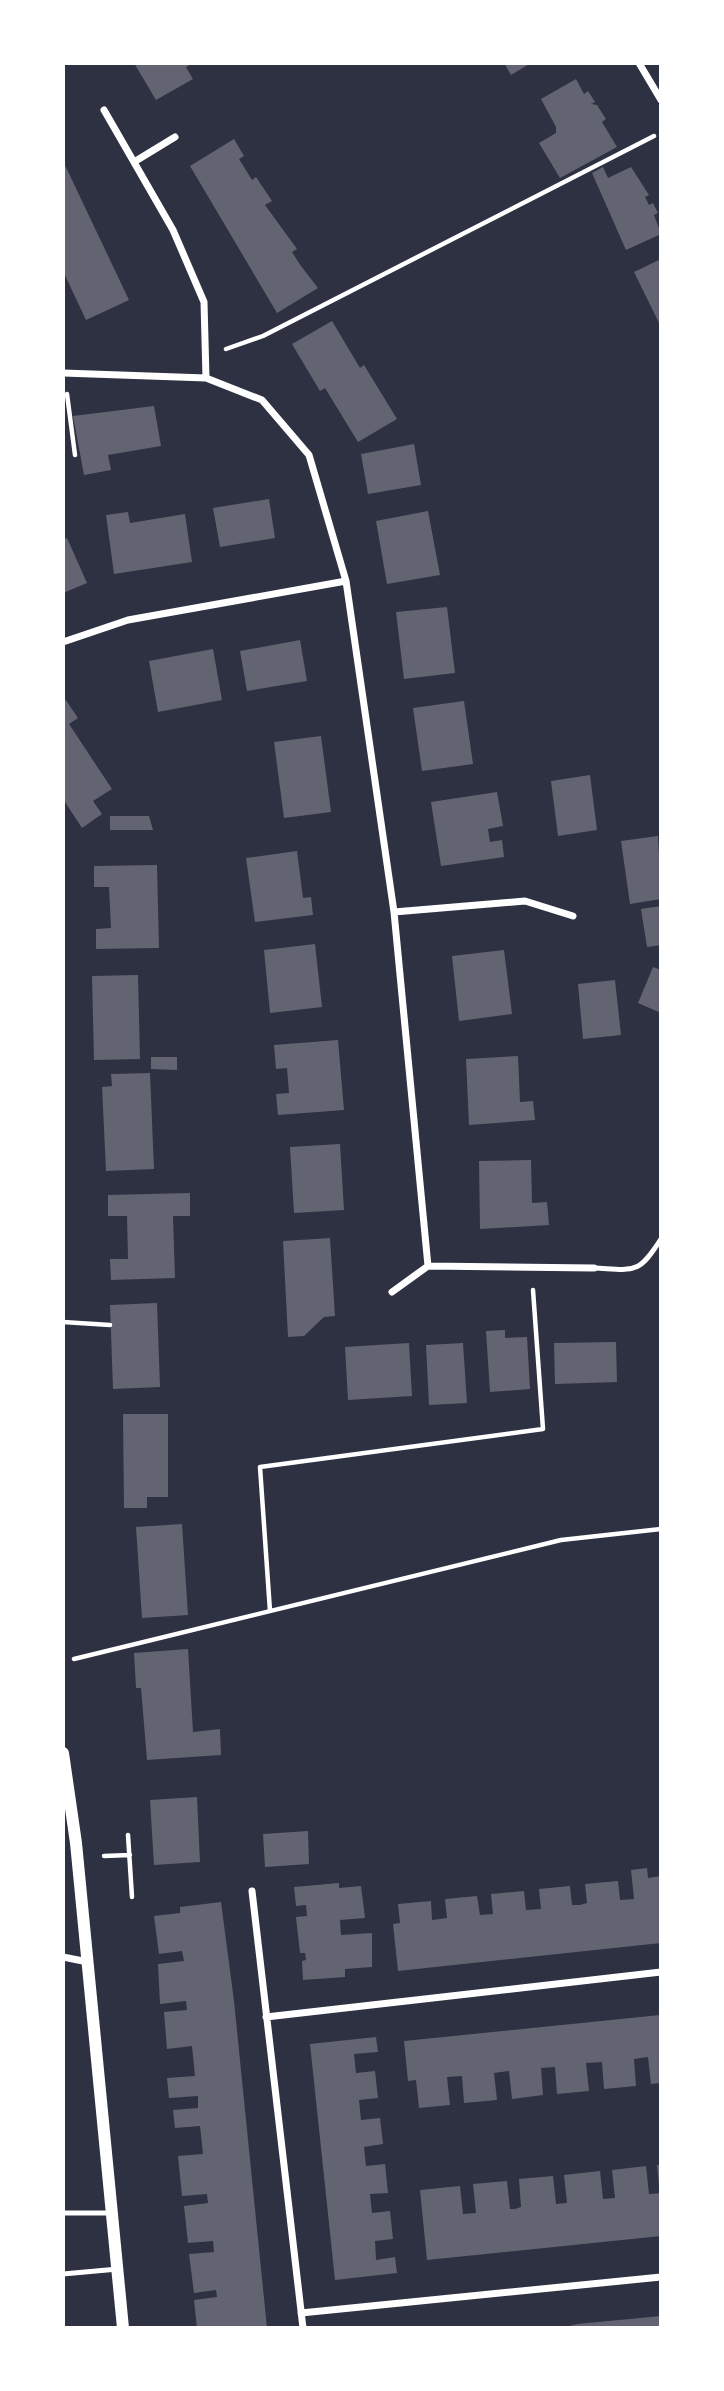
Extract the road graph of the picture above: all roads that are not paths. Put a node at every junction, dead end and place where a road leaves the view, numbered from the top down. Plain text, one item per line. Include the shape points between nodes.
1 (639, 63) edge
2 (661, 100) edge
3 (104, 110) dead end
4 (175, 137) dead end
5 (134, 162) junction
6 (63, 373) edge
7 (206, 378) junction
8 (346, 581) junction
9 (63, 642) edge
10 (394, 912) junction
11 (573, 916) dead end
12 (661, 1238) edge
13 (428, 1266) junction
14 (594, 1268) joint
15 (392, 1292) dead end
16 (63, 1753) edge
17 (252, 1891) dead end
18 (63, 1958) edge
19 (88, 1962) junction
20 (661, 1972) edge
21 (266, 2017) junction
22 (63, 2213) edge
23 (112, 2213) junction
24 (118, 2269) junction
25 (63, 2273) edge
26 (661, 2277) edge
27 (301, 2313) junction
28 (123, 2328) edge
29 (303, 2328) edge

1 - 2 street
3 - 5 street
4 - 5 street
5 - 7 street via 173,230 204,303
6 - 7 street
7 - 8 street via 262,400 309,455
8 - 9 street via 128,620
8 - 10 street
10 - 11 street via 525,901
10 - 13 street
12 - 14 lane via 645,1264 628,1270
13 - 14 street
13 - 15 street
16 - 19 street
17 - 21 street
18 - 19 street
19 - 23 street
20 - 21 street
21 - 27 street
22 - 23 lane
23 - 24 street
24 - 25 lane
24 - 28 street
26 - 27 street
27 - 29 street

